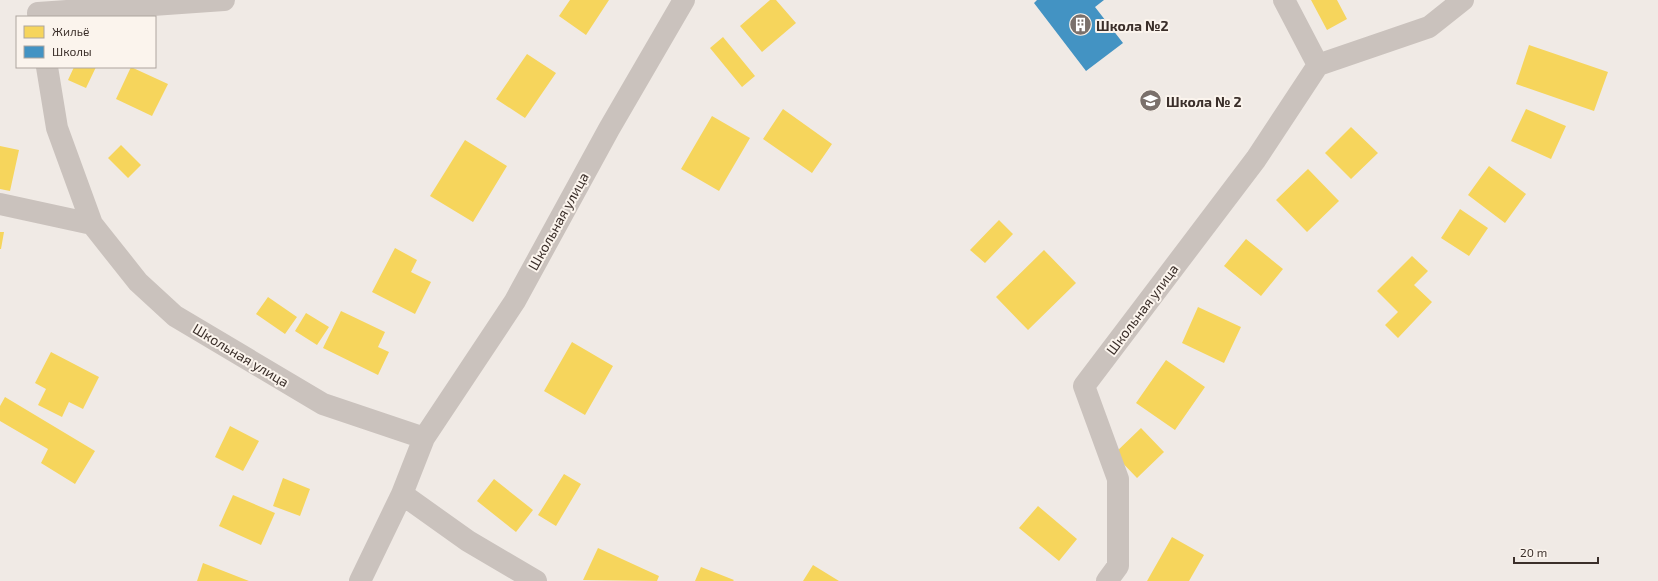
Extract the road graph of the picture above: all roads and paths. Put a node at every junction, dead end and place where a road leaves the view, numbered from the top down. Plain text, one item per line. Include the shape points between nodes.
1 (224, 0) edge
2 (684, 0) edge
3 (1284, 0) edge
4 (1463, 0) edge
5 (38, 16) edge
6 (1318, 65) junction
7 (47, 68) edge
8 (0, 204) edge
9 (92, 224) junction
10 (424, 438) junction
11 (402, 494) junction
12 (360, 581) edge
13 (536, 581) edge
14 (1107, 581) edge

1 - 5 street via 38,13
2 - 10 street, Школьная улица via 609,129 515,300
3 - 6 street
4 - 6 street via 1429,27
6 - 14 street, Школьная улица via 1256,159 1084,386 1118,479 1118,566
7 - 9 street, Школьная улица via 57,128
8 - 9 street
9 - 10 street, Школьная улица via 138,282 175,316 323,404
10 - 11 street, Школьная улица
11 - 12 street, Школьная улица
11 - 13 street via 468,542

